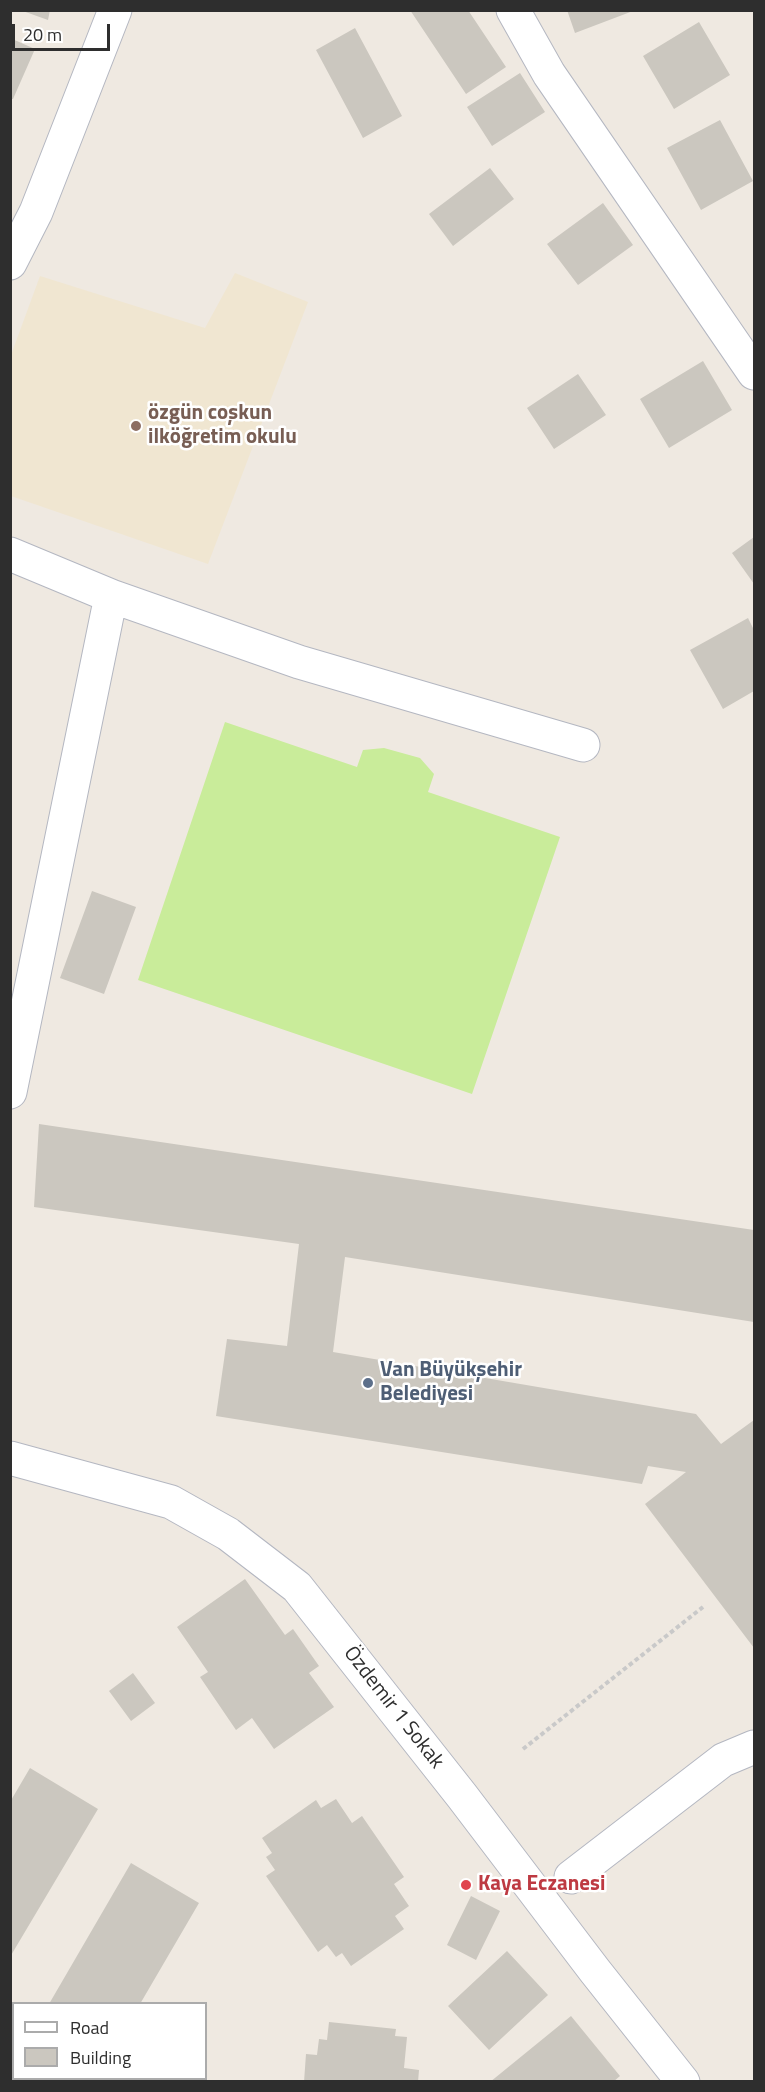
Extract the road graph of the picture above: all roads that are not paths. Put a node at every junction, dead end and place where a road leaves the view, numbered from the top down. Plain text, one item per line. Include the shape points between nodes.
1 (115, 10) edge
2 (513, 10) edge
3 (10, 263) edge
4 (754, 373) edge
5 (10, 554) edge
6 (111, 596) junction
7 (583, 746) dead end
8 (10, 1092) edge
9 (10, 1458) edge
10 (754, 1747) edge
11 (571, 1876) dead end
12 (683, 2082) edge

1 - 3 street via 36,212
2 - 4 street via 549,74
5 - 6 street
6 - 7 street via 299,662
6 - 8 street
9 - 12 street, Özdemir 1 Sokak via 171,1502 228,1534 297,1587
10 - 11 street via 723,1760

